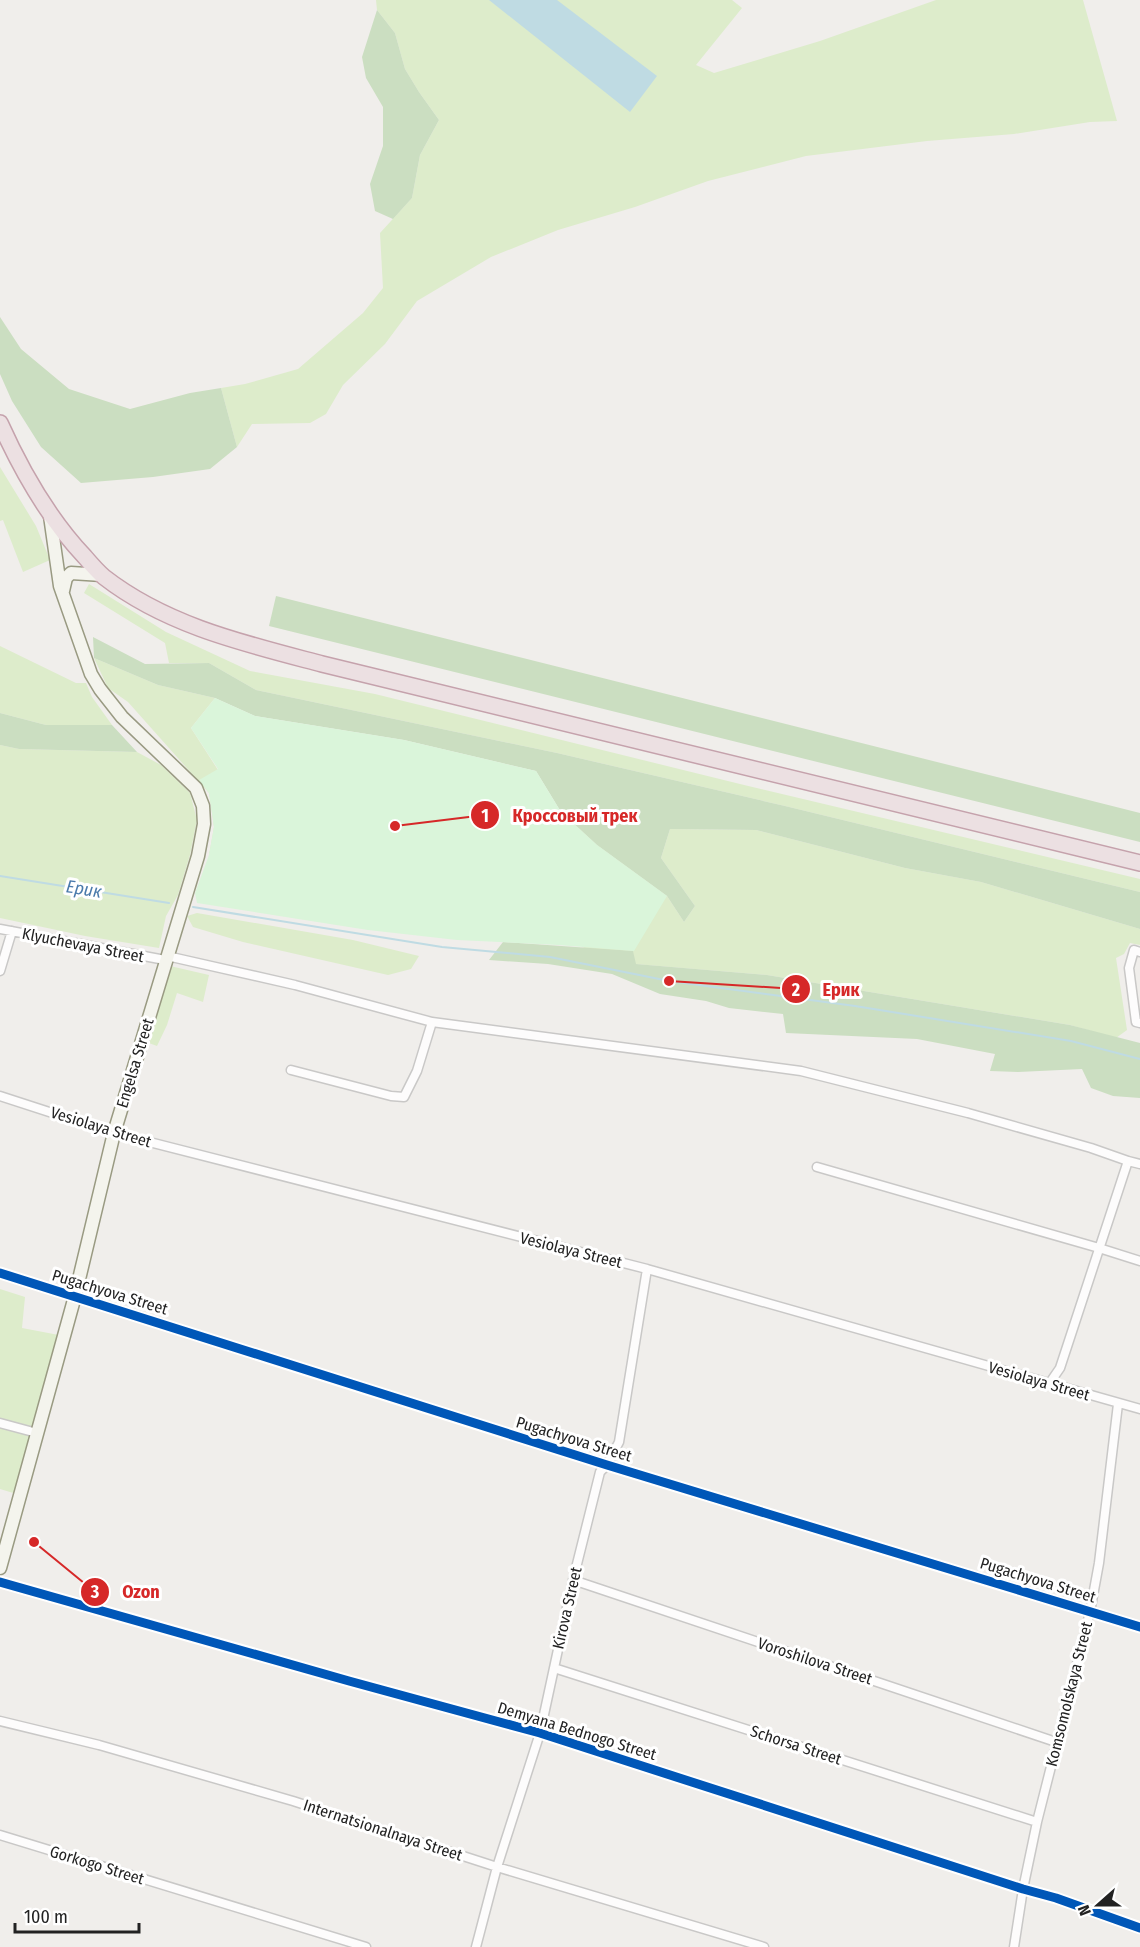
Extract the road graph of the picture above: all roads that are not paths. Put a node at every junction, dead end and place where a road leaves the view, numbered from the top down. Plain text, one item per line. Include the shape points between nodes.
1 (0, 423) edge
2 (50, 516) junction
3 (102, 576) junction
4 (63, 598) junction
5 (1140, 863) edge
6 (0, 929) edge
7 (12, 931) junction
8 (1140, 952) edge
9 (166, 958) junction
10 (0, 971) edge
11 (432, 1022) junction
12 (1140, 1023) edge
13 (291, 1070) dead end
14 (0, 1095) edge
15 (114, 1132) junction
16 (1128, 1161) junction
17 (1140, 1164) edge
18 (817, 1167) dead end
19 (1099, 1248) junction
20 (1140, 1261) edge
21 (646, 1269) junction
22 (0, 1273) edge
23 (75, 1296) junction
24 (1049, 1384) junction
25 (1118, 1404) junction
26 (1140, 1409) edge
27 (0, 1423) edge
28 (37, 1433) junction
29 (607, 1465) junction
30 (0, 1568) edge
31 (573, 1580) junction
32 (0, 1582) edge
33 (1090, 1612) junction
34 (1140, 1627) edge
35 (554, 1668) junction
36 (0, 1721) edge
37 (540, 1733) junction
38 (1056, 1742) junction
39 (1037, 1822) junction
40 (0, 1835) edge
41 (497, 1867) junction
42 (1023, 1889) junction
43 (1140, 1928) edge
44 (366, 1947) edge
45 (476, 1947) edge
46 (764, 1947) edge
47 (1014, 1947) edge

1 - 2 highway
2 - 3 highway
2 - 4 street, Engelsa Street
3 - 4 street via 71,573 66,578
3 - 5 highway via 163,612 238,642
4 - 9 street, Engelsa Street via 100,689 122,717 196,788 203,806 198,856
6 - 7 street, Klyuchevaya Street
7 - 9 street, Klyuchevaya Street
7 - 10 street
8 - 12 street via 1134,950 1129,968 1136,1022
9 - 11 street, Klyuchevaya Street via 295,985
9 - 15 street, Engelsa Street
11 - 13 street via 417,1071 404,1096
11 - 16 street, Klyuchevaya Street via 801,1071 968,1113
14 - 15 street, Vesiolaya Street
15 - 21 street, Vesiolaya Street
15 - 23 street, Engelsa Street
16 - 17 street, Klyuchevaya Street
16 - 19 street
18 - 19 street
19 - 20 street
19 - 24 street via 1060,1368
21 - 24 street, Vesiolaya Street
21 - 29 street, Kirova Street via 619,1442
22 - 23 street, Pugachyova Street
23 - 28 street, Engelsa Street
23 - 29 street, Pugachyova Street
24 - 25 street, Vesiolaya Street
25 - 26 street, Vesiolaya Street
25 - 33 street, Komsomolskaya Street
27 - 28 street
28 - 30 street, Engelsa Street
29 - 31 street, Kirova Street via 600,1472
29 - 33 street, Pugachyova Street
31 - 35 street, Kirova Street
31 - 38 street, Voroshilova Street
32 - 37 street, Demyana Bednogo Street
33 - 34 street, Pugachyova Street
33 - 38 street, Komsomolskaya Street
35 - 37 street, Kirova Street
35 - 39 street, Schorsa Street
36 - 41 street, Internatsionalnaya Street via 293,1801
37 - 41 street, Kirova Street
37 - 42 street, Demyana Bednogo Street
38 - 39 street, Komsomolskaya Street
39 - 42 street, Komsomolskaya Street
40 - 44 street, Gorkogo Street
41 - 45 street, Kirova Street
41 - 46 street, Internatsionalnaya Street
42 - 43 street, Demyana Bednogo Street
42 - 47 street, Komsomolskaya Street

